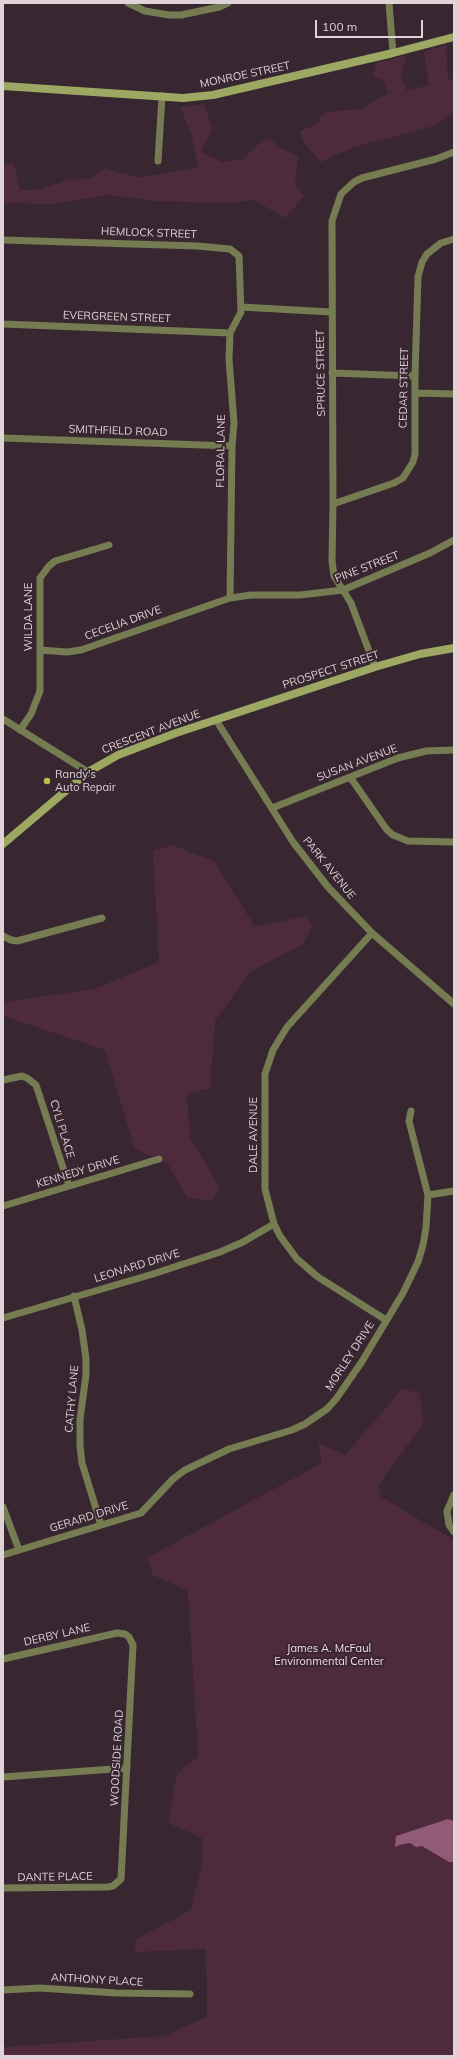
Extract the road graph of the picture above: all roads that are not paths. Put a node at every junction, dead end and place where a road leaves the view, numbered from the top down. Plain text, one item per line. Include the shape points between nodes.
1 (128, 3) edge
2 (228, 3) edge
3 (389, 3) edge
4 (454, 37) edge
5 (393, 53) junction
6 (3, 86) edge
7 (162, 96) junction
8 (454, 152) edge
9 (158, 161) dead end
10 (454, 239) edge
11 (3, 240) edge
12 (241, 308) junction
13 (331, 312) junction
14 (3, 324) edge
15 (230, 333) junction
16 (332, 373) junction
17 (415, 376) junction
18 (415, 393) junction
19 (454, 394) edge
20 (3, 438) edge
21 (232, 446) junction
22 (334, 504) junction
23 (454, 540) edge
24 (109, 545) dead end
25 (343, 590) junction
26 (230, 598) junction
27 (212, 603) joint
28 (454, 648) edge
29 (40, 650) junction
30 (375, 667) junction
31 (3, 719) edge
32 (216, 720) junction
33 (20, 730) junction
34 (454, 750) edge
35 (88, 772) junction
36 (350, 777) junction
37 (272, 808) junction
38 (454, 842) edge
39 (3, 844) edge
40 (102, 918) dead end
41 (372, 932) junction
42 (3, 936) edge
43 (454, 1004) edge
44 (3, 1080) edge
45 (411, 1112) dead end
46 (159, 1159) dead end
47 (69, 1186) junction
48 (454, 1191) edge
49 (428, 1194) junction
50 (3, 1206) edge
51 (274, 1224) junction
52 (74, 1296) junction
53 (3, 1318) edge
54 (386, 1320) junction
55 (188, 1468) joint
56 (454, 1496) edge
57 (3, 1507) edge
58 (101, 1525) junction
59 (454, 1532) edge
60 (19, 1550) junction
61 (3, 1555) edge
62 (117, 1633) joint
63 (3, 1659) edge
64 (127, 1768) junction
65 (3, 1777) edge
66 (108, 1887) joint
67 (3, 1888) edge
68 (3, 1990) edge
69 (190, 1994) dead end

1 - 2 street via 145,11 181,15
3 - 5 street
4 - 5 main road, MONROE STREET
5 - 7 main road, MONROE STREET via 213,94 183,98
6 - 7 main road, MONROE STREET
7 - 9 street
8 - 13 street, SPRUCE STREET via 362,178 341,194 332,221
10 - 17 street, CEDAR STREET via 433,248 419,270
11 - 12 street, HEMLOCK STREET via 230,248 239,256
12 - 13 street
12 - 15 street, FLORAL LANE via 240,316
13 - 16 street, SPRUCE STREET
14 - 15 street, EVERGREEN STREET
15 - 21 street, FLORAL LANE via 229,359 234,423
16 - 17 street
16 - 22 street, SPRUCE STREET
17 - 18 street, CEDAR STREET
18 - 19 street
18 - 22 street, CEDAR STREET via 415,454 410,469 403,478 394,483
20 - 21 street, SMITHFIELD ROAD
21 - 26 street, FLORAL LANE
22 - 25 street, SPRUCE STREET via 332,561 334,576
23 - 25 street, PINE STREET
24 - 29 street, WILDA LANE via 55,562 43,572 39,586
25 - 26 street, PINE STREET
25 - 30 street, SPRUCE STREET via 358,618
26 - 27 street, PINE STREET
27 - 29 street, CECELIA DRIVE via 82,650
28 - 30 main road, PROSPECT STREET via 420,654
29 - 33 street, WILDA LANE via 40,691 31,714
30 - 32 main road, PROSPECT STREET
31 - 33 street
32 - 35 main road, CRESCENT AVENUE via 118,755
32 - 37 street, PARK AVENUE
33 - 35 street
34 - 36 street, SUSAN AVENUE via 412,754
35 - 39 main road, CRESCENT AVENUE
36 - 37 street, SUSAN AVENUE
36 - 38 street via 393,835 408,841
37 - 41 street, PARK AVENUE via 310,865
40 - 42 street via 20,940 11,940
41 - 43 street, PARK AVENUE
41 - 51 street, DALE AVENUE via 287,1027 268,1063 265,1074 264,1110 265,1189
44 - 47 street, CYLI PLACE via 22,1076 32,1081 39,1090
45 - 49 street, MORLEY DRIVE via 409,1121
46 - 47 street, KENNEDY DRIVE
47 - 50 street, KENNEDY DRIVE
48 - 49 street
49 - 54 street, MORLEY DRIVE via 426,1228 418,1262
51 - 52 street, LEONARD DRIVE via 220,1252
51 - 54 street, DALE AVENUE via 290,1250 308,1269 350,1299
52 - 53 street, LEONARD DRIVE
52 - 58 street, CATHY LANE via 86,1359 80,1419 82,1463
54 - 55 street, MORLEY DRIVE via 344,1388 316,1417 292,1430 229,1450
55 - 58 street, GERARD DRIVE via 173,1479 141,1513
56 - 59 street via 447,1511 448,1522
57 - 60 street
58 - 60 street, GERARD DRIVE
60 - 61 street, GERARD DRIVE
62 - 63 street, DERBY LANE
62 - 64 street, WOODSIDE ROAD via 125,1634 134,1645
64 - 65 street
64 - 66 street, WOODSIDE ROAD via 122,1875 117,1884
66 - 67 street, DANTE PLACE
68 - 69 street, ANTHONY PLACE via 40,1988

